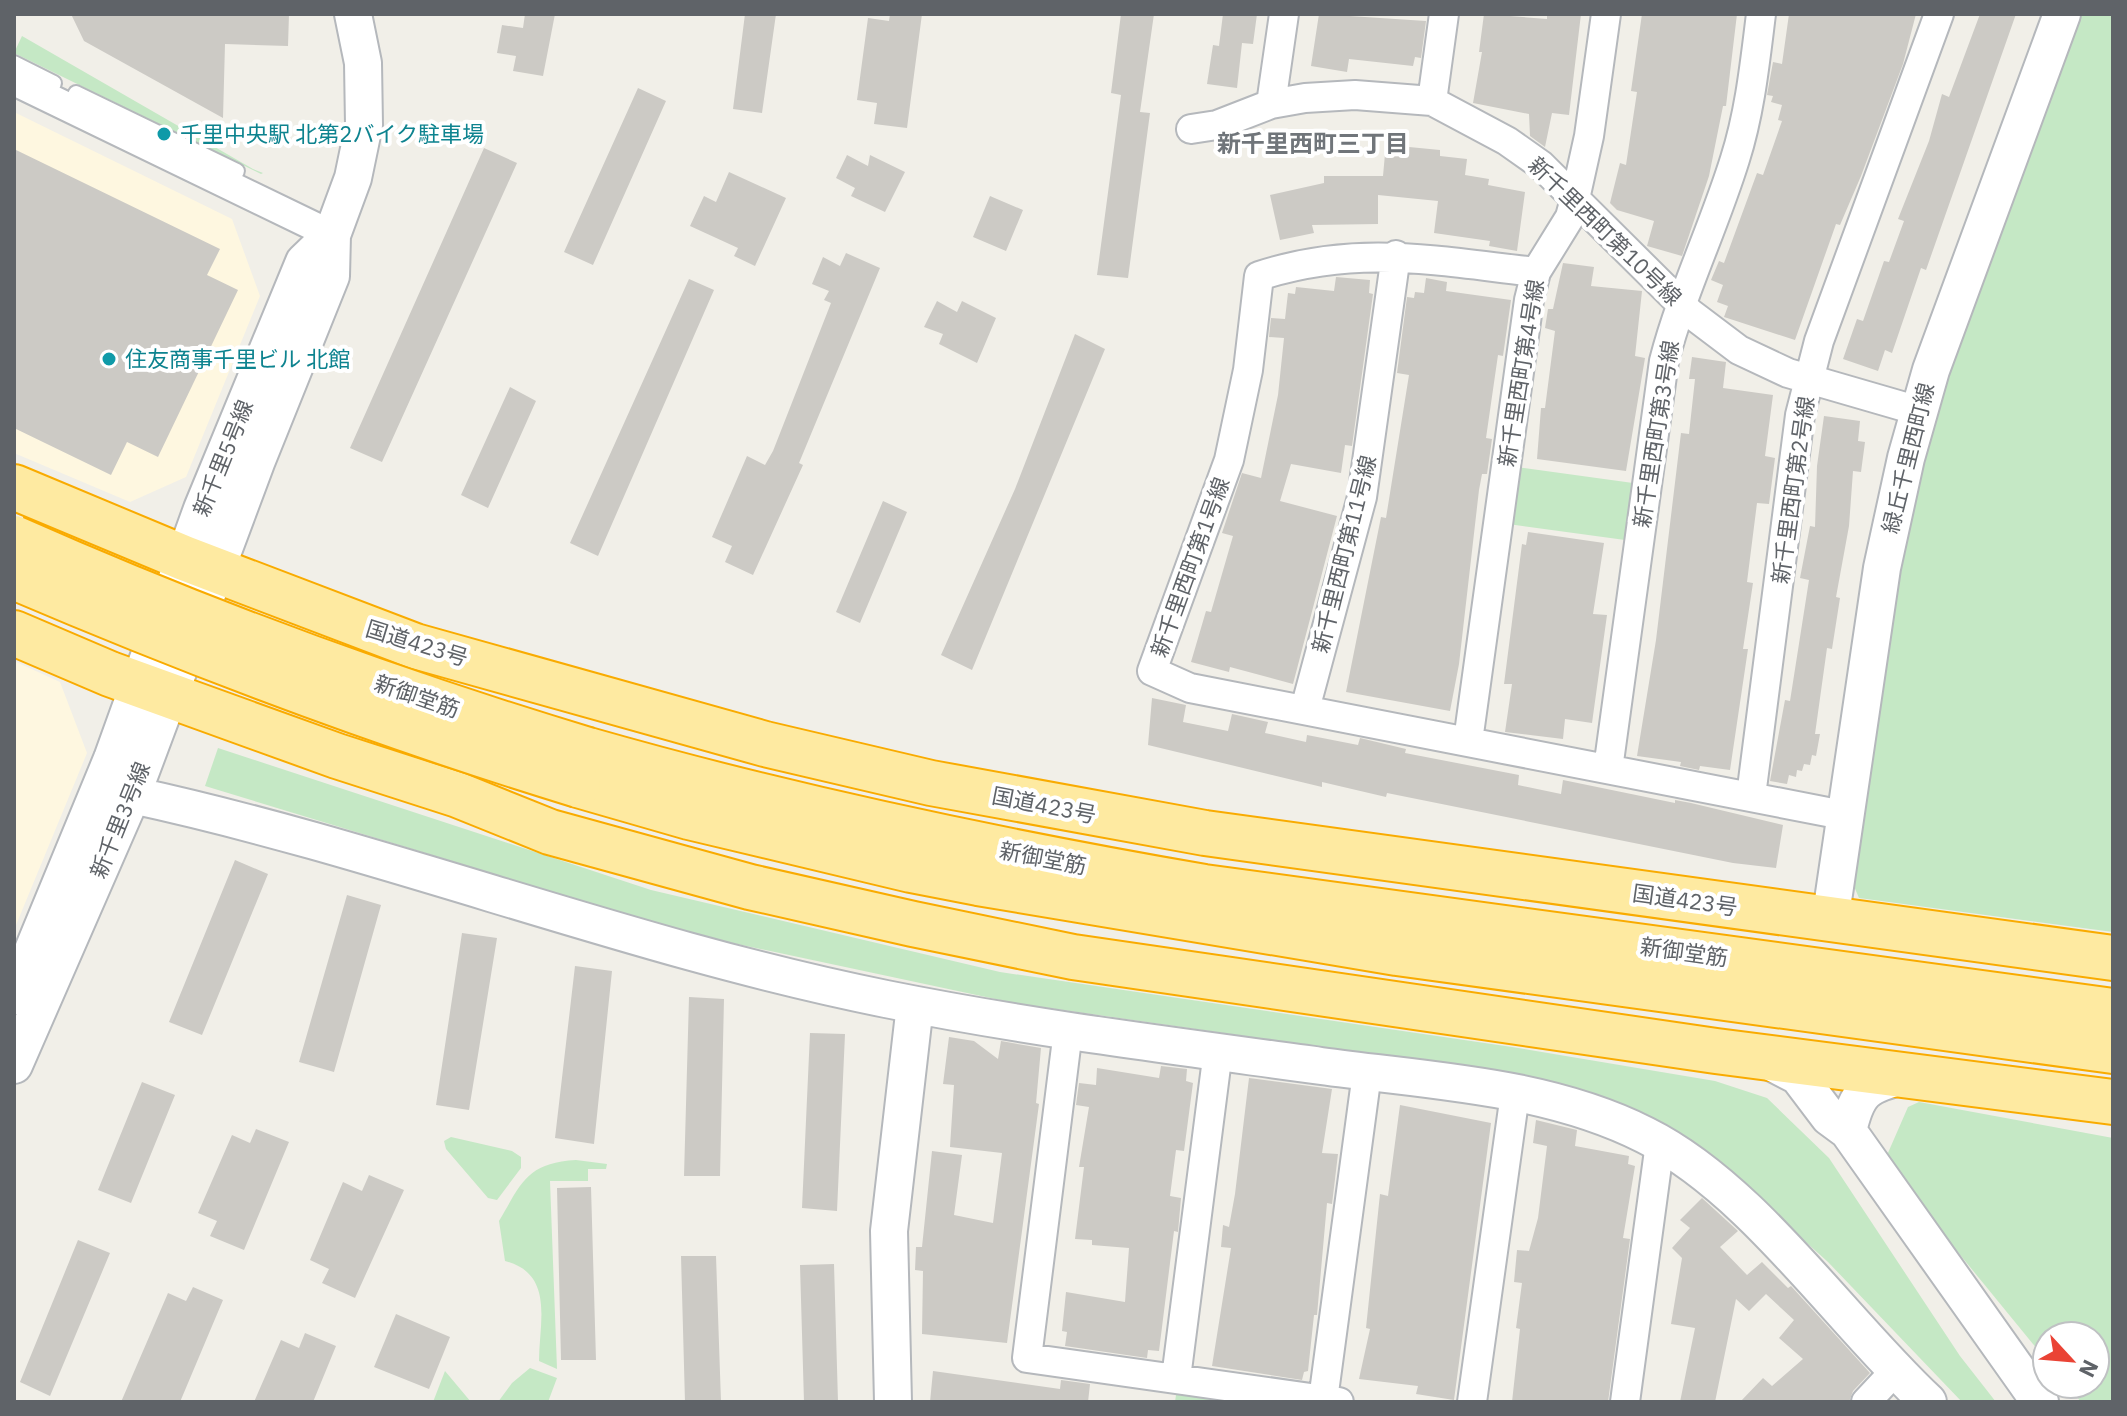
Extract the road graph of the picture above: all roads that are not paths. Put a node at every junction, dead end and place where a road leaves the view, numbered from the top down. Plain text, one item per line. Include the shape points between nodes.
1 (353, 14) edge
2 (1284, 14) edge
3 (1444, 14) edge
4 (1606, 14) edge
5 (1761, 14) edge
6 (1939, 14) edge
7 (2062, 14) edge
8 (14, 63) edge
9 (14, 81) edge
10 (1432, 101) junction
11 (58, 103) junction
12 (1271, 104) junction
13 (1191, 129) dead end
14 (1575, 199) junction
15 (332, 235) junction
16 (1396, 255) junction
17 (1536, 272) junction
18 (1681, 304) junction
19 (1810, 380) junction
20 (1919, 411) junction
21 (14, 487) edge
22 (14, 538) edge
23 (200, 564) junction
24 (14, 577) edge
25 (14, 633) edge
26 (415, 646) junction
27 (154, 689) junction
28 (1305, 709) junction
29 (1468, 741) junction
30 (583, 768) junction
31 (1608, 769) junction
32 (132, 795) junction
33 (458, 795) junction
34 (1751, 796) junction
35 (1848, 816) junction
36 (1271, 914) junction
37 (1830, 921) junction
38 (2113, 958) edge
39 (14, 996) edge
40 (915, 1005) junction
41 (2098, 1022) edge
42 (1068, 1031) junction
43 (1218, 1051) junction
44 (1761, 1057) junction
45 (2113, 1064) edge
46 (14, 1065) edge
47 (1367, 1073) junction
48 (1904, 1076) junction
49 (1515, 1094) junction
50 (2113, 1102) edge
51 (1848, 1131) junction
52 (1660, 1143) junction
53 (1895, 1371) junction
54 (1176, 1378) junction
55 (1331, 1401) edge
56 (893, 1402) edge
57 (1472, 1402) edge
58 (1625, 1402) edge
59 (1866, 1402) edge
60 (1928, 1402) edge
61 (2040, 1402) edge

1 - 15 street, 新千里5号線 via 364,72 364,125 353,178
2 - 12 street
3 - 10 street
4 - 14 street, 新千里西町第4号線
5 - 18 street, 新千里西町第3号線 via 1736,157
6 - 19 street, 新千里西町第2号線 via 1819,341
7 - 20 street, 緑丘千里西町線
8 - 11 lane via 54,83
9 - 11 street
10 - 12 street, 新千里西町第10号線 via 1355,95
10 - 14 street, 新千里西町第10号線 via 1523,152
11 - 15 street
12 - 13 street, 新千里西町第10号線
14 - 17 street, 新千里西町第4号線 via 1570,217
14 - 18 street, 新千里西町第10号線
15 - 23 street, 新千里5号線 via 304,262
16 - 17 street, 新千里西町第1号線
16 - 28 street, 新千里西町第11号線 via 1365,481
16 - 28 street, 新千里西町第1号線 via 1321,260 1259,276 1248,370 1229,460 1152,671 1190,688
17 - 29 street, 新千里西町第4号線
18 - 19 street, 新千里西町第10号線 via 1739,350
18 - 31 street, 新千里西町第3号線 via 1664,361
19 - 20 street, 新千里西町第10号線
19 - 34 street, 新千里西町第2号線 via 1800,415
20 - 35 street, 緑丘千里西町線 via 1882,568
21 - 23 highway, 国道423号
22 - 30 highway, 新御堂筋, bridge
23 - 26 highway, 国道423号
23 - 27 street, 新千里3号線
24 - 30 highway, 新御堂筋, bridge via 293,690
25 - 27 highway
26 - 36 highway via 513,694 615,729 802,779 1237,874
26 - 37 highway, 国道423号 via 765,744 1061,809
27 - 32 street, 新千里3号線
27 - 33 highway
27 - 39 street, 新千里3号線 via 91,813
28 - 29 street, 新千里西町第1号線
29 - 31 street, 新千里西町第1号線
30 - 36 highway, 新御堂筋 via 703,783 911,833 1093,868
31 - 34 street, 新千里西町第1号線
32 - 40 street via 822,986
32 - 46 street, 新千里3号線
33 - 36 highway via 514,800 976,910 1184,940 1227,941
33 - 44 highway via 550,832 750,887 1073,957
34 - 35 street, 新千里西町第1号線
35 - 37 street, 緑丘千里西町線
36 - 41 highway, 新御堂筋 via 1397,953
37 - 38 highway, 国道423号
40 - 42 street
40 - 56 street via 889,1231
41 - 45 highway, 新御堂筋
42 - 43 street
42 - 54 street via 1027,1358
43 - 47 street
43 - 54 street
44 - 48 highway
44 - 51 street via 1798,1076 1829,1117
47 - 49 street
47 - 55 street
48 - 50 highway
48 - 51 street via 1863,1092
49 - 52 street via 1591,1112
49 - 57 street
51 - 61 street
52 - 53 street via 1730,1197
52 - 58 street
53 - 59 street
53 - 60 street
54 - 55 street

